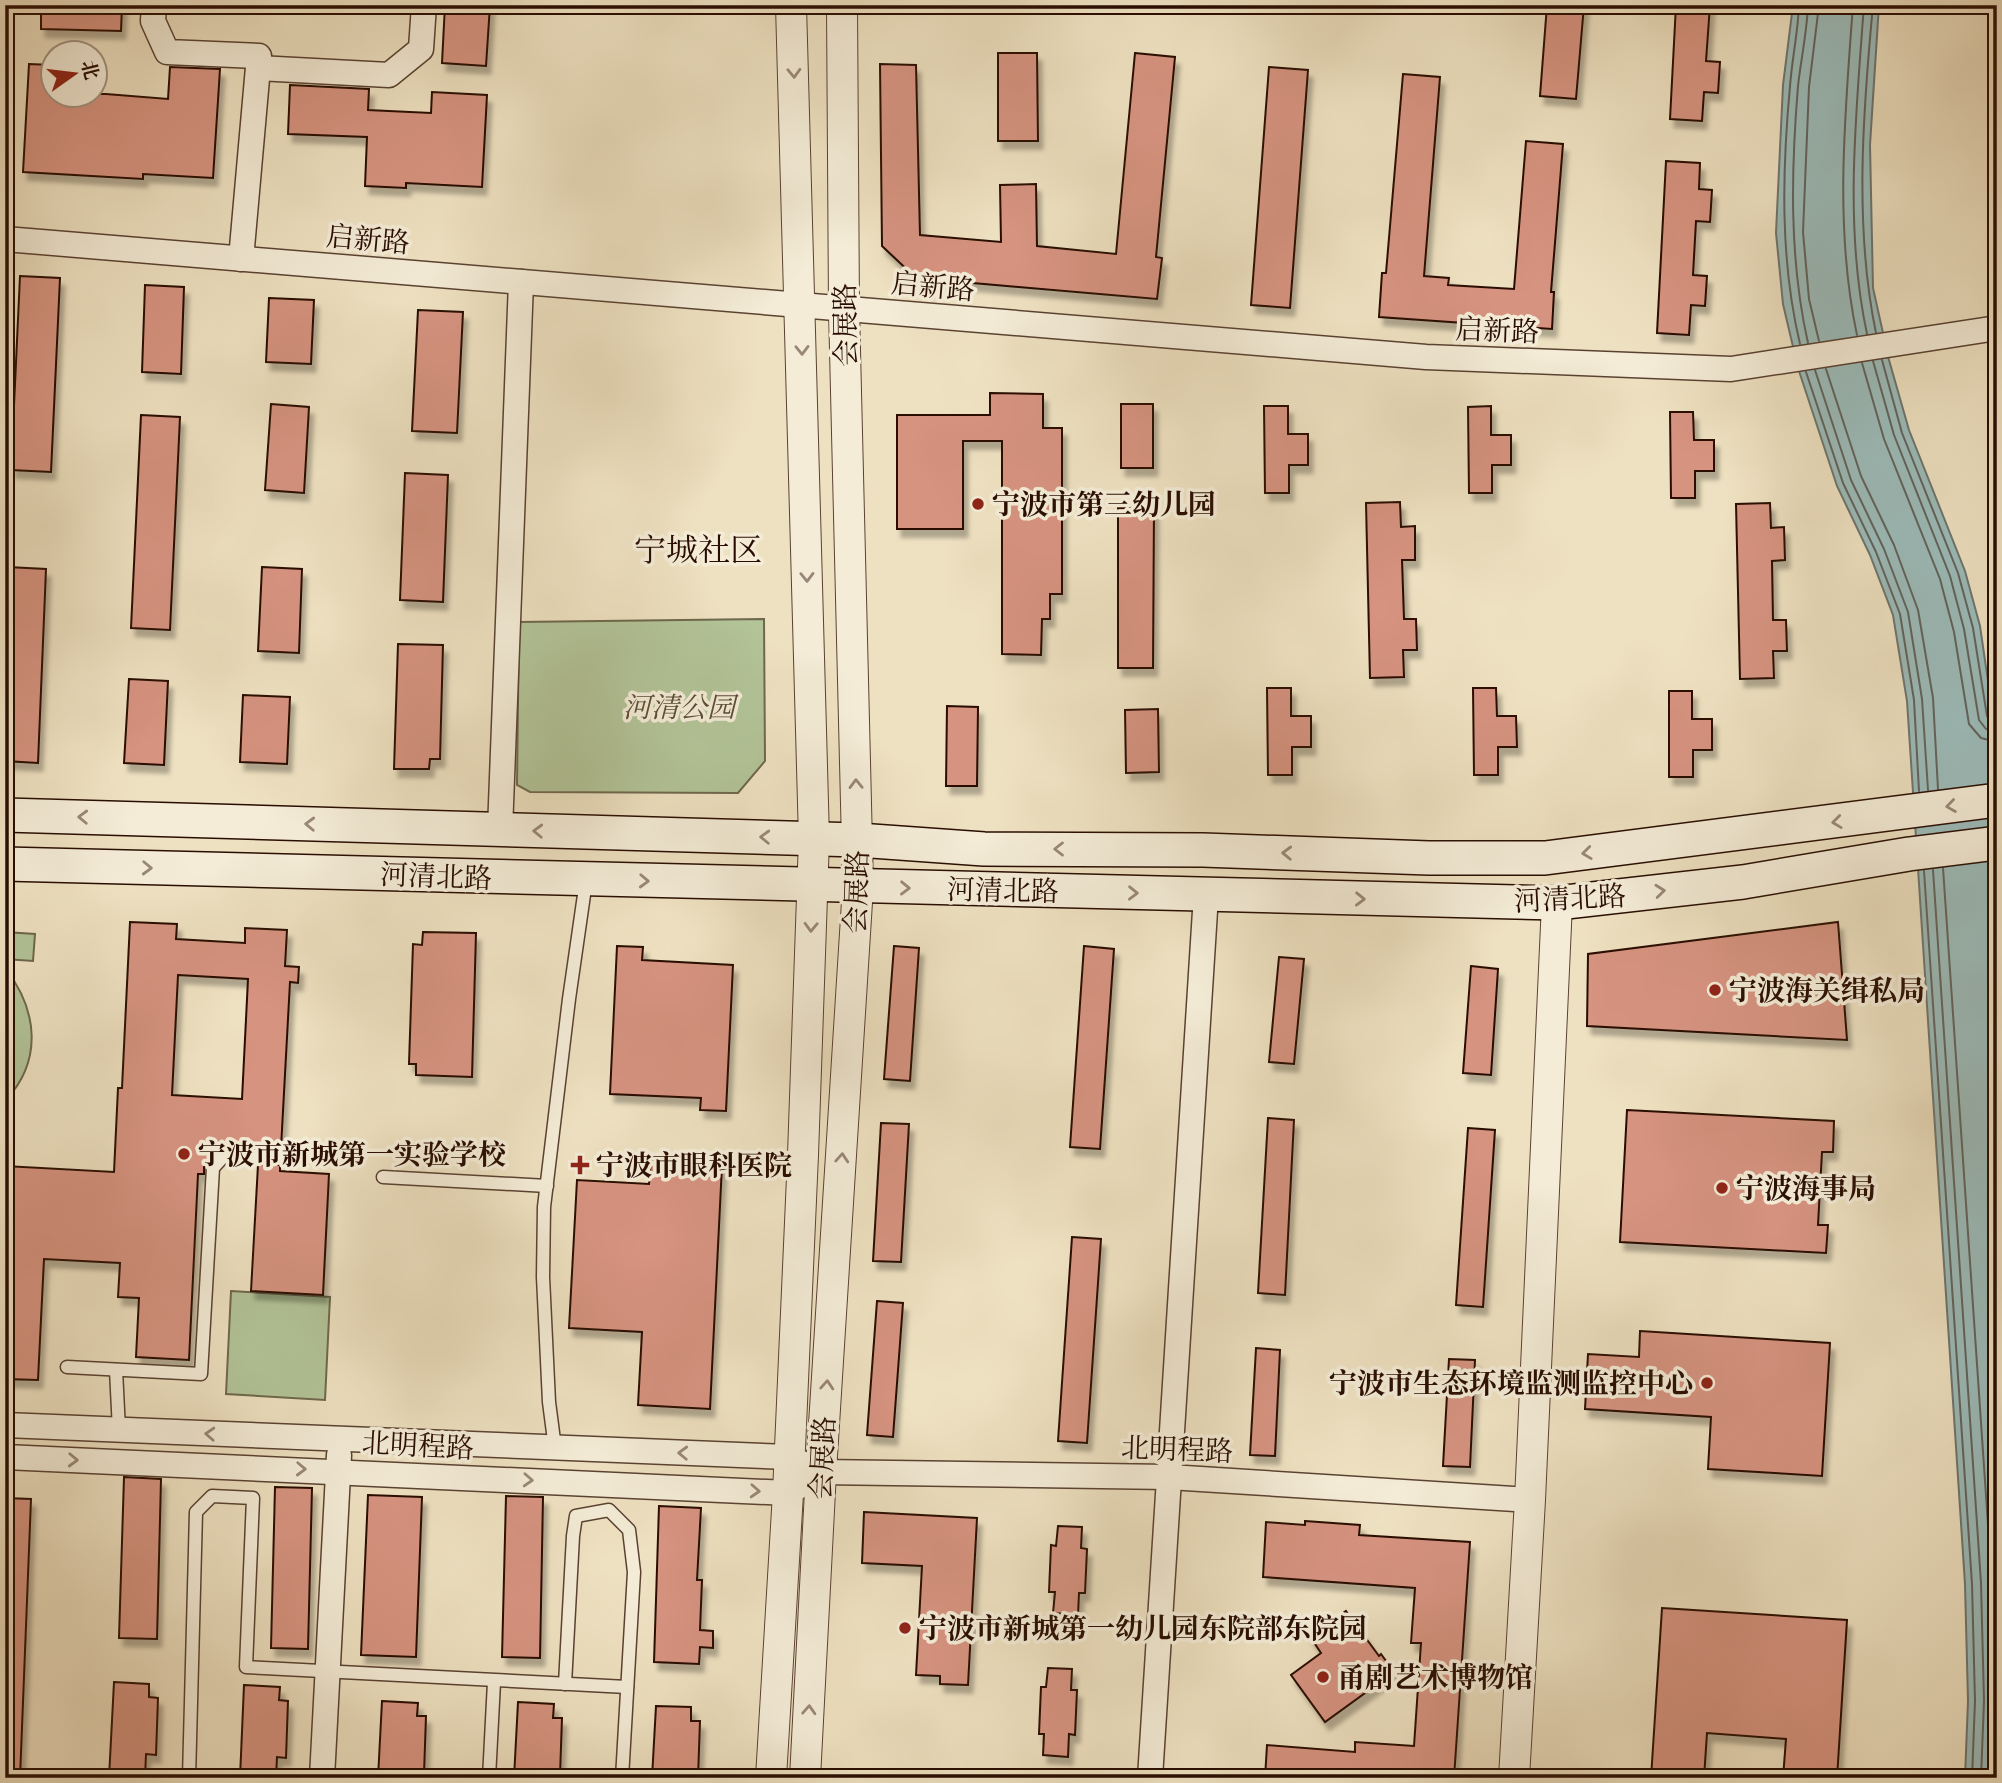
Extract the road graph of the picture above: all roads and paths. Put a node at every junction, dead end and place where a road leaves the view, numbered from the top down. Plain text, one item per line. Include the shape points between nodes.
1 (154, 5) edge
2 (424, 5) edge
3 (792, 5) edge
4 (842, 5) edge
5 (258, 68) junction
6 (5, 239) edge
7 (241, 259) junction
8 (521, 282) junction
9 (801, 305) junction
10 (844, 309) junction
11 (1997, 328) edge
12 (1997, 800) edge
13 (5, 815) edge
14 (500, 830) junction
15 (814, 839) junction
16 (858, 840) junction
17 (1997, 843) edge
18 (5, 864) edge
19 (586, 880) junction
20 (812, 886) junction
21 (858, 886) junction
22 (1206, 895) junction
23 (1557, 903) junction
24 (326, 1157) dead end
25 (383, 1177) dead end
26 (547, 1186) junction
27 (67, 1367) dead end
28 (116, 1370) junction
29 (5, 1425) edge
30 (119, 1430) junction
31 (340, 1440) junction
32 (555, 1448) junction
33 (5, 1457) edge
34 (789, 1457) junction
35 (338, 1471) junction
36 (821, 1472) junction
37 (1170, 1477) junction
38 (788, 1493) junction
39 (1530, 1500) junction
40 (328, 1672) junction
41 (494, 1682) junction
42 (565, 1684) junction
43 (627, 1687) junction
44 (189, 1778) edge
45 (322, 1778) edge
46 (489, 1778) edge
47 (622, 1778) edge
48 (771, 1778) edge
49 (805, 1778) edge
50 (1150, 1778) edge
51 (1514, 1778) edge

1 - 5 street via 153,21 167,52 259,56
2 - 5 street via 421,49 389,75
3 -> 9 street, 会展路
4 - 10 street, 会展路
5 - 7 street
6 - 7 street, 启新路
7 - 8 street, 启新路
8 - 9 street, 启新路
8 - 14 street
9 - 10 street, 启新路
9 -> 15 street, 会展路
10 - 11 street, 启新路 via 1426,357 1731,369
16 -> 10 street, 会展路
12 -> 16 main road, 河清北路 via 1545,858 984,849
14 -> 13 main road, 河清北路
15 -> 14 main road, 河清北路
15 - 16 main road, 河清北路
15 - 20 street, 会展路
16 - 21 street, 会展路
23 -> 17 main road, 河清北路 via 1743,882
18 -> 19 main road, 河清北路
19 -> 20 main road, 河清北路
19 - 26 lane
20 - 21 main road, 河清北路
20 -> 34 street, 会展路
21 -> 22 main road, 河清北路
36 -> 21 street, 会展路
22 -> 23 main road, 河清北路
22 - 37 street
23 - 39 street
24 - 28 lane via 225,1156 213,1168 201,1374
25 - 26 lane
26 - 32 lane via 543,1277
27 - 28 lane
28 - 30 lane
29 - 30 street, 北明程路
31 -> 30 street, 北明程路
31 - 32 street, 北明程路
31 - 35 street
34 -> 32 street, 北明程路
33 -> 35 street, 北明程路
34 - 36 street, 北明程路
34 - 38 street, 会展路
35 -> 38 street, 北明程路
35 - 40 street
36 - 37 street, 北明程路
36 - 38 street
49 -> 36 street, 会展路
37 - 39 street, 北明程路
37 - 50 street
38 - 48 street, 会展路
39 - 51 street
40 - 41 lane
40 - 44 lane via 246,1667 253,1498 212,1496 196,1512
40 - 45 street
41 - 42 lane
41 - 46 lane
42 - 43 lane
42 - 43 lane via 576,1516 609,1510 629,1530 634,1572
43 - 47 lane

